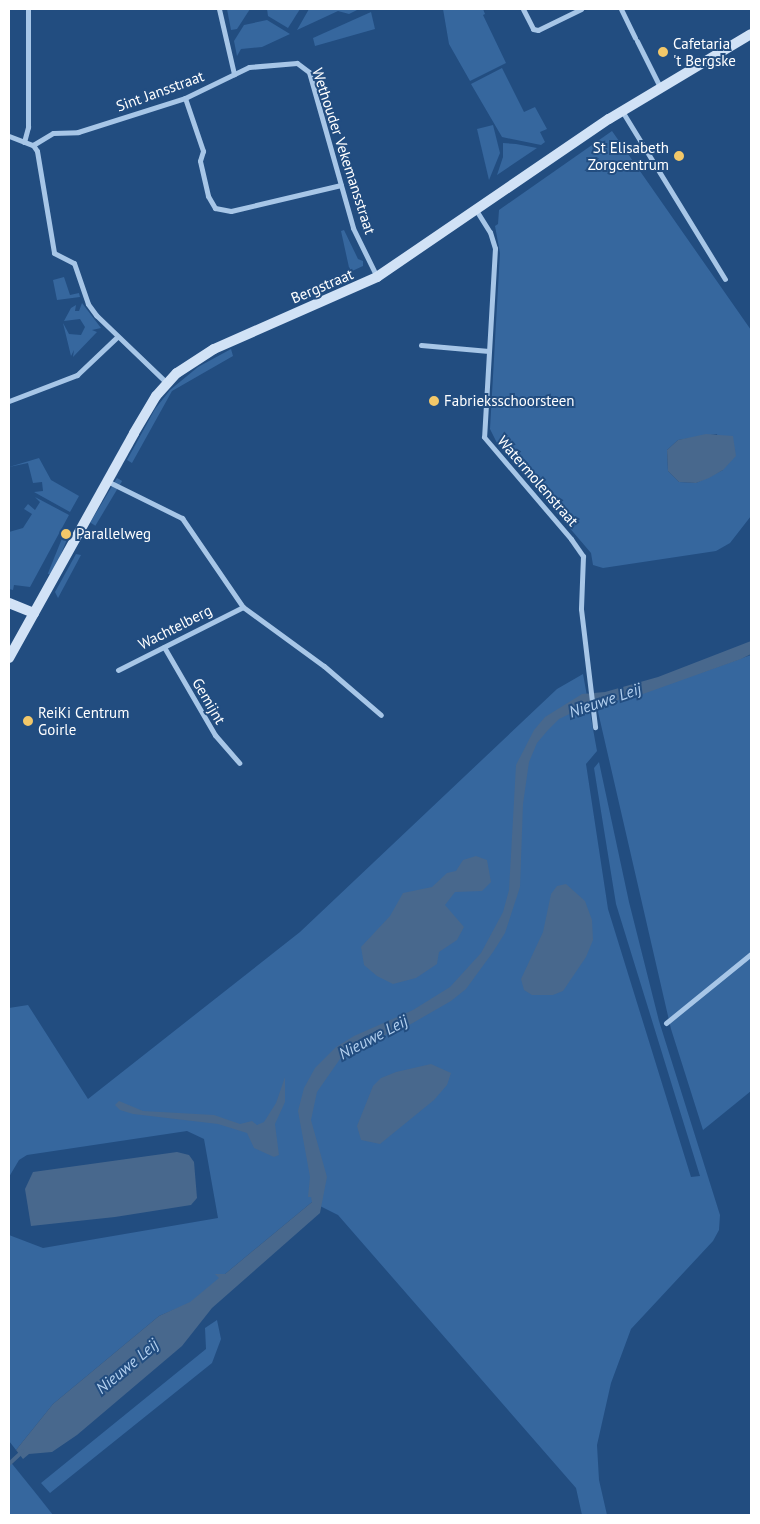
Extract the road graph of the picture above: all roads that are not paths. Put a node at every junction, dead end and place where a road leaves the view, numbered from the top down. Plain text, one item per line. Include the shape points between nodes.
1 (28, 9) edge
2 (219, 9) edge
3 (523, 9) edge
4 (582, 9) edge
5 (621, 9) edge
6 (751, 34) edge
7 (297, 63) joint
8 (234, 74) junction
9 (660, 87) junction
10 (185, 98) junction
11 (621, 110) junction
12 (9, 136) edge
13 (24, 142) junction
14 (33, 145) junction
15 (340, 182) junction
16 (476, 210) junction
17 (377, 278) junction
18 (724, 279) dead end
19 (117, 337) junction
20 (421, 345) dead end
21 (488, 351) junction
22 (167, 383) junction
23 (9, 401) edge
24 (107, 481) junction
25 (9, 602) edge
26 (243, 607) junction
27 (34, 613) junction
28 (164, 647) junction
29 (9, 658) edge
30 (118, 670) dead end
31 (381, 715) dead end
32 (595, 727) dead end
33 (239, 763) dead end
34 (751, 954) edge
35 (666, 1023) dead end

1 - 13 street via 28,127
2 - 8 street
3 - 4 street via 533,29 538,30
5 - 9 street
6 - 9 street, Bergstraat
7 - 8 street, Sint Jansstraat via 249,67
7 - 15 street, Wethouder Vekemansstraat via 309,72
8 - 10 street, Sint Jansstraat
9 - 11 street, Bergstraat
10 - 14 street, Sint Jansstraat via 78,132 53,133
10 - 15 street via 203,151 200,161 208,196 215,208 231,211
11 - 16 street, Bergstraat
11 - 18 street
12 - 13 street
13 - 14 street
14 - 19 street via 37,151 54,253 74,263 88,304
15 - 17 street, Wethouder Vekemansstraat via 353,228
16 - 17 street, Bergstraat
16 - 21 street, Watermolenstraat via 490,232 495,248
17 - 22 street, Bergstraat via 214,349 187,365
19 - 22 street
19 - 23 street via 77,375
20 - 21 street
21 - 32 street, Watermolenstraat via 484,437 572,538 583,556 581,610
22 - 24 street, Bergstraat via 156,396
24 - 26 street via 182,518
24 - 27 street, Bergstraat
25 - 27 street
26 - 28 street, Wachtelberg
26 - 31 street via 324,666
27 - 29 street, Bergstraat
28 - 30 street, Wachtelberg
28 - 33 street, Gemijnt via 215,735
34 - 35 street

